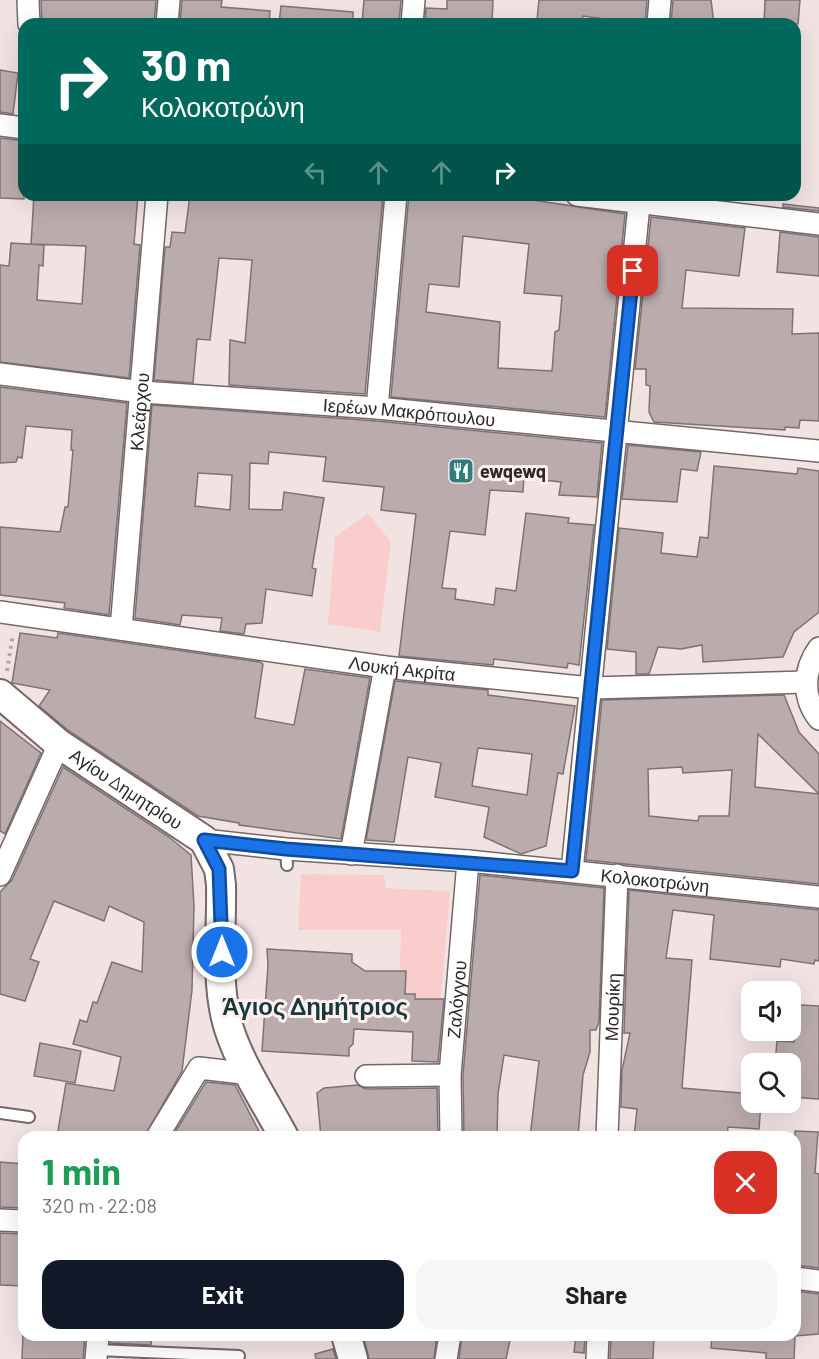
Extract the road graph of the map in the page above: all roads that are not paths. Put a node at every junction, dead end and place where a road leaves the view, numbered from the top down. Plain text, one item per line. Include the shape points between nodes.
1 (28, 0) edge
2 (169, 0) edge
3 (414, 0) edge
4 (660, 0) edge
5 (29, 18) edge
6 (168, 18) edge
7 (412, 18) edge
8 (658, 18) edge
9 (0, 125) edge
10 (18, 127) edge
11 (157, 201) edge
12 (395, 201) edge
13 (640, 201) edge
14 (654, 201) edge
15 (819, 224) edge
16 (0, 374) edge
17 (142, 392) junction
18 (377, 408) junction
19 (616, 431) junction
20 (819, 451) edge
21 (8, 613) edge
22 (121, 629) junction
23 (819, 648) edge
24 (385, 667) junction
25 (806, 682) junction
26 (591, 688) junction
27 (1, 694) edge
28 (819, 719) edge
29 (59, 744) junction
30 (204, 840) junction
31 (351, 854) junction
32 (468, 861) junction
33 (572, 871) junction
34 (0, 875) edge
35 (617, 875) junction
36 (819, 897) edge
37 (251, 1074) junction
38 (450, 1075) junction
39 (366, 1076) dead end
40 (0, 1113) edge
41 (29, 1117) dead end
42 (161, 1131) edge
43 (281, 1131) edge
44 (451, 1131) edge
45 (607, 1131) edge
46 (0, 1220) edge
47 (18, 1221) edge
48 (801, 1279) edge
49 (819, 1281) edge
50 (348, 1341) edge
51 (449, 1341) edge
52 (598, 1341) edge
53 (97, 1348) edge
54 (239, 1356) dead end
55 (353, 1359) edge
56 (446, 1359) edge
57 (597, 1359) edge

1 - 5 street
2 - 6 street
3 - 7 street
4 - 8 street
9 - 10 street
11 - 17 street, Κλεάρχου
12 - 18 street
13 - 19 street
14 - 15 street
16 - 17 street, Ιερέων Μακρόπουλου
17 - 18 street, Ιερέων Μακρόπουλου
17 - 22 street, Κλεάρχου
18 - 19 street, Ιερέων Μακρόπουλου
19 - 20 street, Ιερέων Μακρόπουλου
19 - 26 street
21 - 22 street, Λουκή Ακρίτα
22 - 24 street, Λουκή Ακρίτα
23 - 25 street
24 - 26 street, Λουκή Ακρίτα
24 - 31 street
25 - 26 street, Λουκή Ακρίτα
25 - 28 street via 809,700
26 - 33 street
27 - 29 main road, Αγίου Δημητρίου
29 - 30 main road, Αγίου Δημητρίου
29 - 34 street
30 - 31 street, Κολοκοτρώνη via 287,857
30 - 37 main road, Αγίου Δημητρίου via 219,869 222,885 225,1012
31 - 32 street, Κολοκοτρώνη
32 - 33 street, Κολοκοτρώνη
32 - 38 street, Ζαλόγγου
33 - 35 street, Κολοκοτρώνη
35 - 36 street, Κολοκοτρώνη
35 - 45 street, Μουρίκη
37 - 42 street via 200,1068
37 - 43 main road, Αγίου Δημητρίου
38 - 39 street
38 - 44 street, Ζαλόγγου
40 - 41 lane
46 - 47 street
48 - 49 street
50 - 55 main road
51 - 56 street
52 - 57 street
53 - 54 lane

